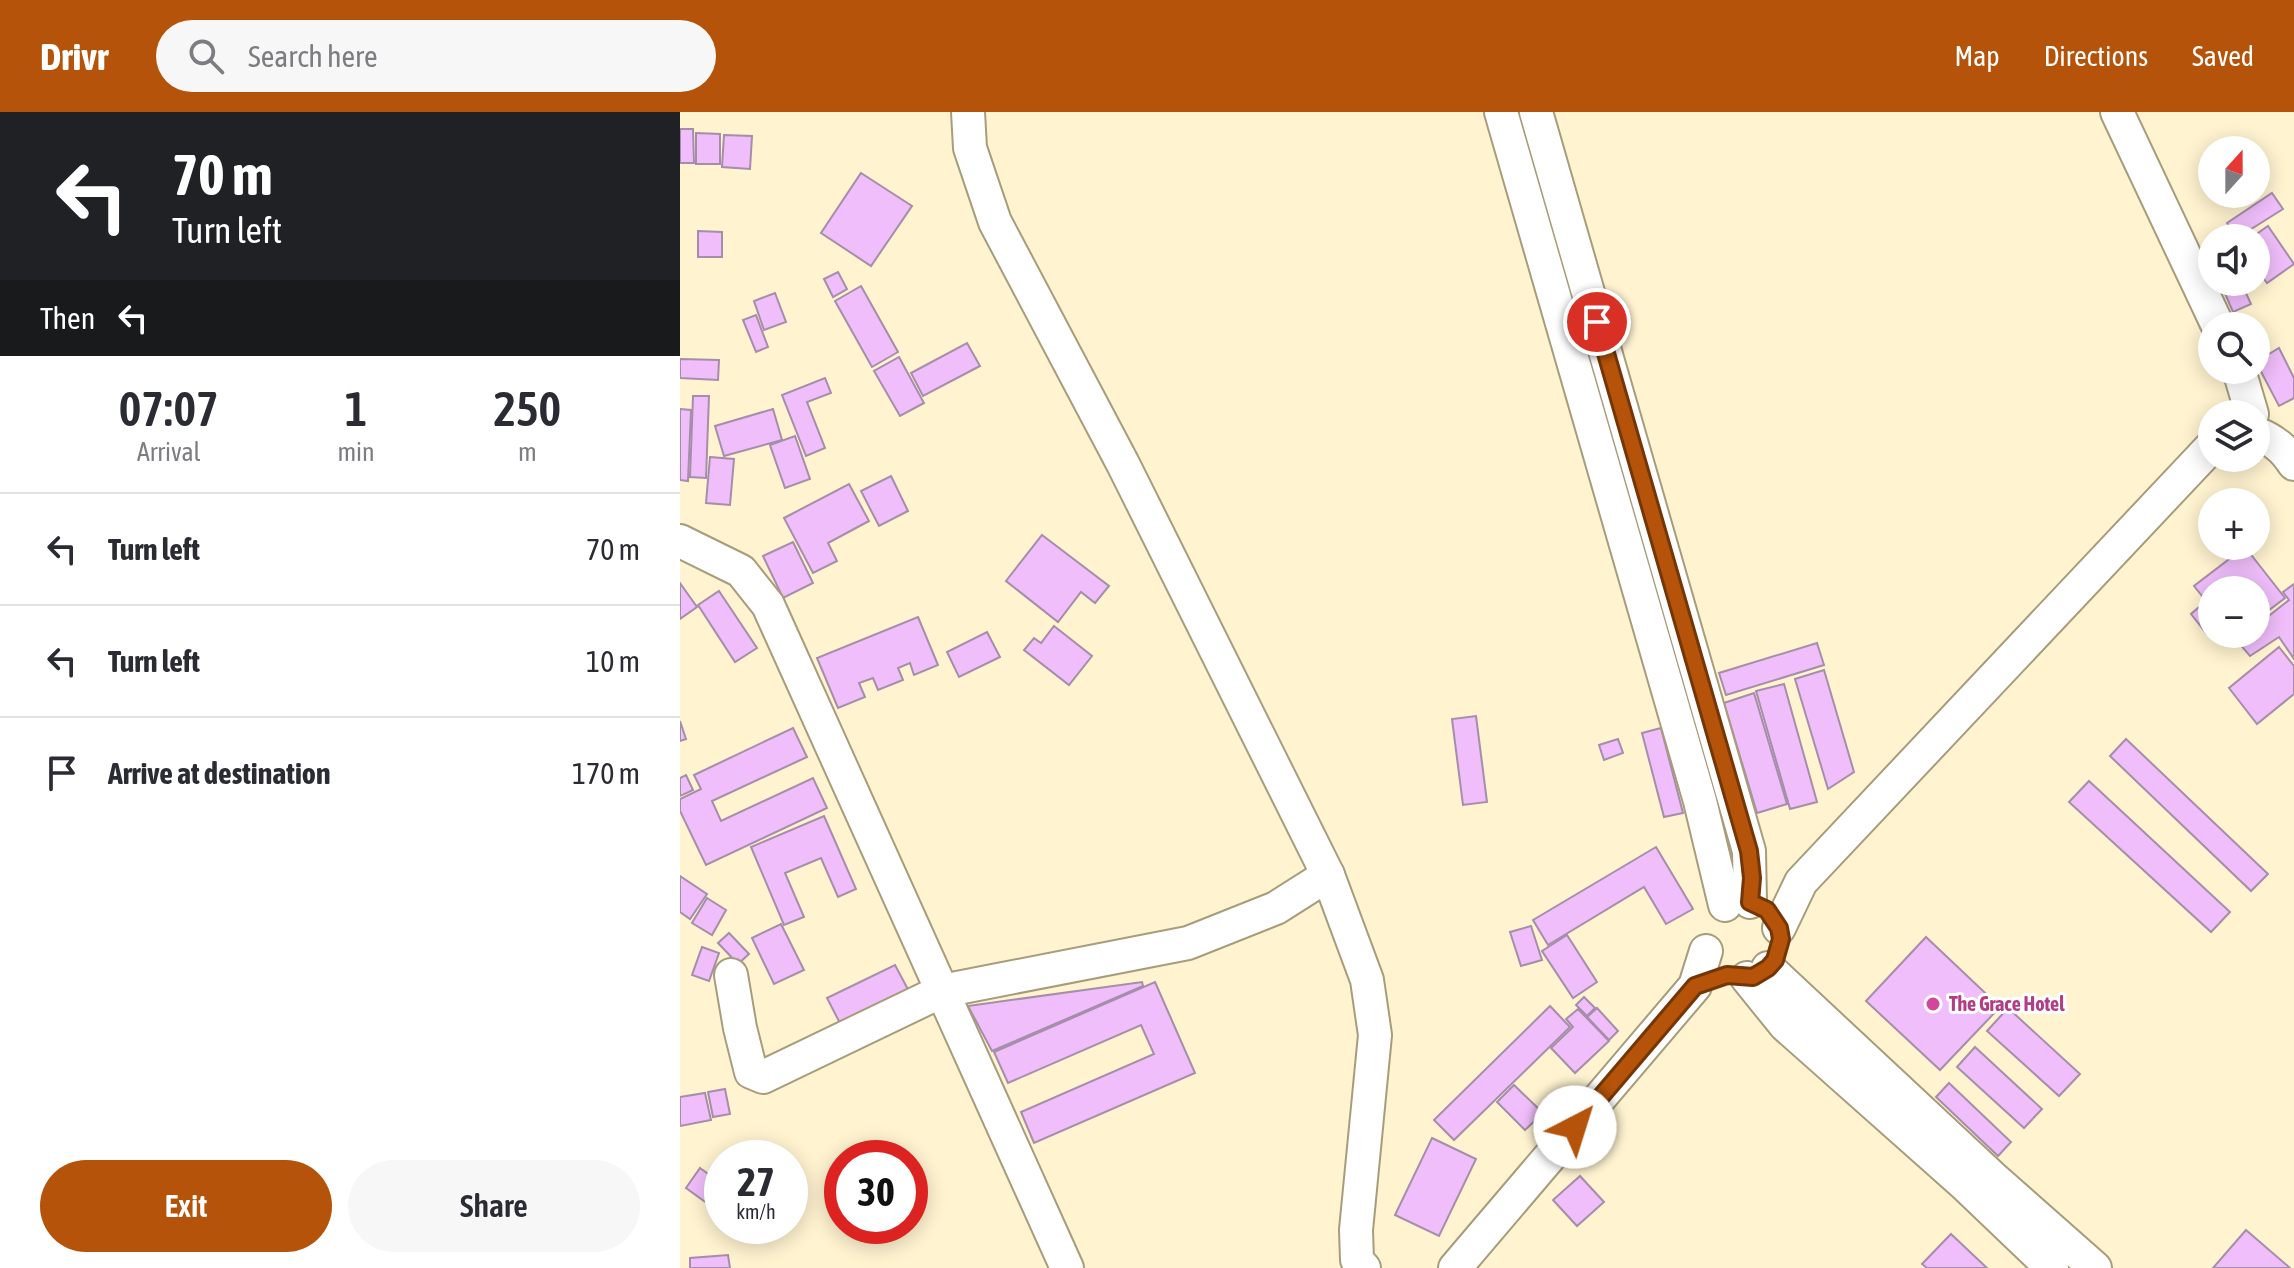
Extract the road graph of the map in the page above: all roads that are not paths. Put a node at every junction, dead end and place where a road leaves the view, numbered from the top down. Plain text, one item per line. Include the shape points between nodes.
1 (968, 112) edge
2 (1501, 112) edge
3 (1536, 112) edge
4 (2117, 112) edge
5 (2211, 312) edge
6 (1614, 382) junction
7 (1581, 392) junction
8 (2270, 438) edge
9 (2198, 461) edge
10 (2294, 464) edge
11 (680, 541) edge
12 (1701, 685) junction
13 (1669, 694) junction
14 (1328, 875) junction
15 (1801, 882) junction
16 (1744, 904) junction
17 (1779, 928) junction
18 (1706, 951) junction
19 (1747, 974) junction
20 (731, 975) dead end
21 (1695, 986) junction
22 (942, 991) junction
23 (1067, 1268) edge
24 (1364, 1268) edge
25 (1455, 1268) edge
26 (2052, 1268) edge
27 (2095, 1268) edge

1 - 14 street via 970,148 995,222 1123,464
2 - 7 street
3 - 6 street
4 - 5 street
6 - 7 street
6 - 12 street
7 - 13 street
8 - 10 street
9 - 15 street
11 - 22 street via 741,571 768,605
12 - 13 street
12 - 16 street via 1749,851 1752,878
13 - 16 street via 1700,801
14 - 22 street via 1276,908 1188,943
14 - 24 street via 1367,980 1375,1035 1356,1230 1357,1260
15 - 16 street
15 - 17 street
16 - 17 street via 1774,918
16 - 18 street via 1709,920
17 - 19 street via 1780,950
18 - 19 street via 1718,969
18 - 21 street
19 - 21 street
19 - 26 street via 1785,1025
19 - 27 street
20 - 22 street via 751,1072 763,1077
21 - 25 street
22 - 23 street

